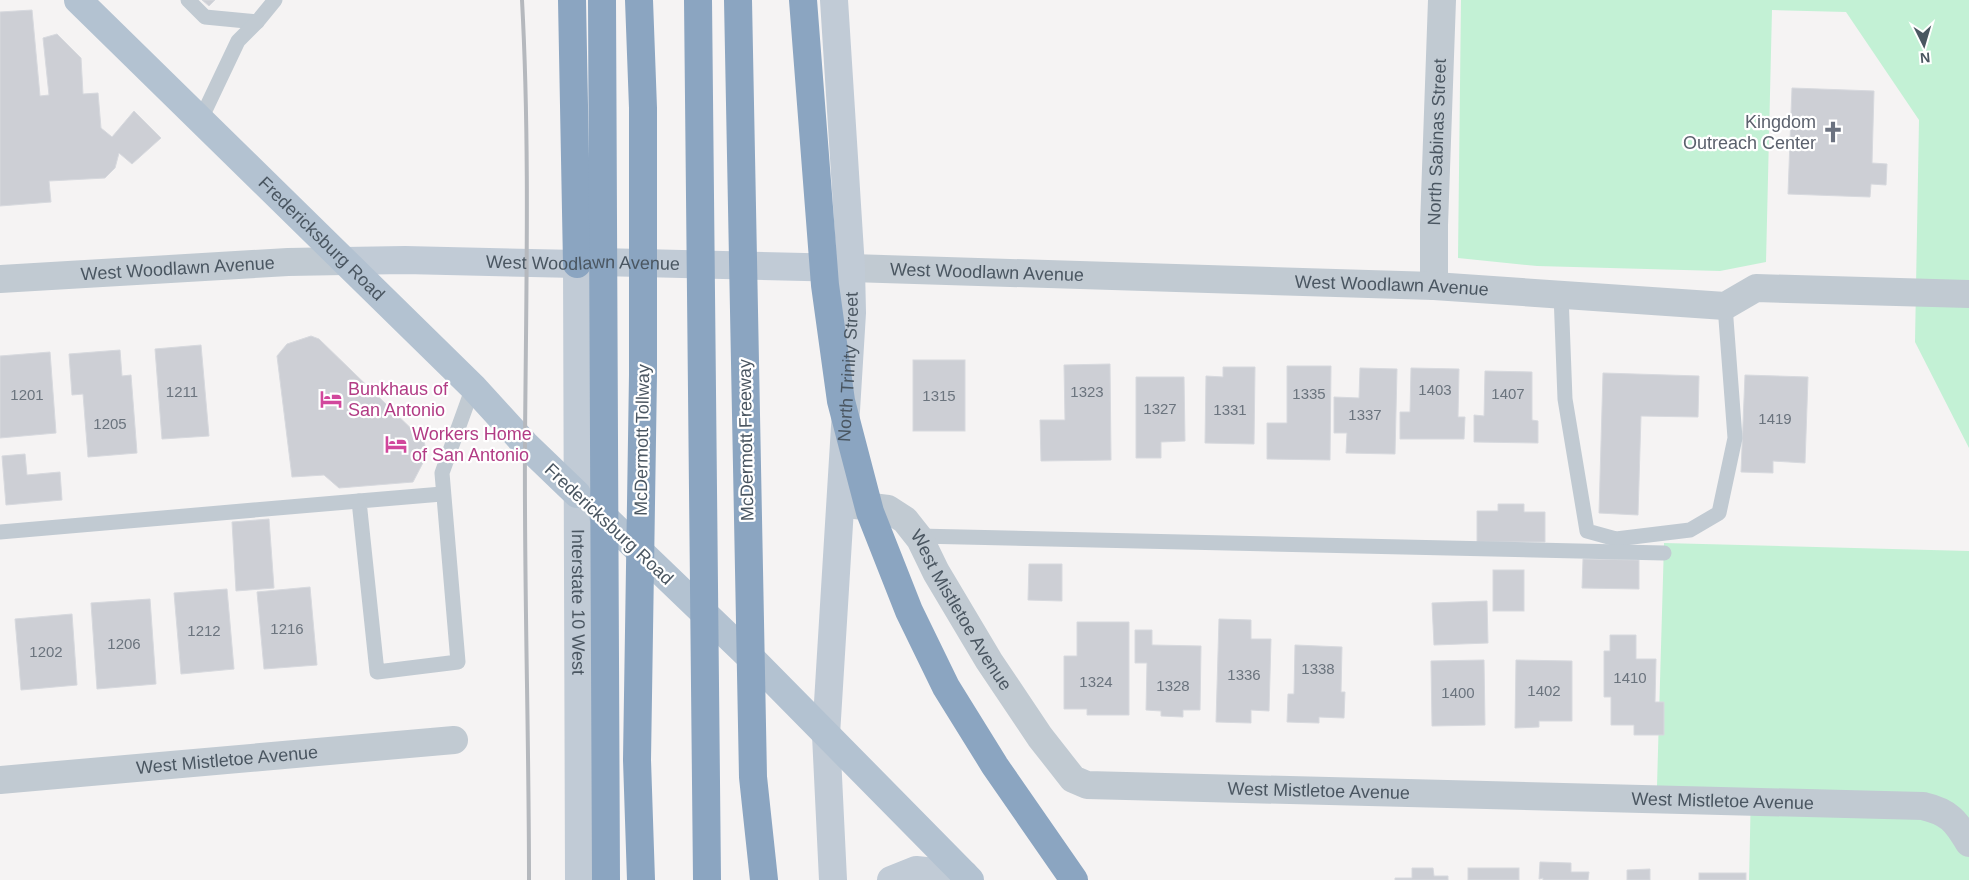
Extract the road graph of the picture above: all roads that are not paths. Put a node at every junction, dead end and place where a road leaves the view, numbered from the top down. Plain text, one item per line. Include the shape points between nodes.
1 (78, 0) edge
2 (275, 0) edge
3 (572, 0) edge
4 (602, 0) edge
5 (639, 0) edge
6 (698, 0) edge
7 (738, 0) edge
8 (802, 0) edge
9 (834, 0) edge
10 (1442, 0) edge
11 (194, 2) edge
12 (257, 22) junction
13 (200, 120) junction
14 (344, 261) junction
15 (589, 263) junction
16 (852, 268) junction
17 (0, 279) edge
18 (1434, 286) junction
19 (1561, 294) junction
20 (1969, 294) edge
21 (1725, 306) junction
22 (473, 386) junction
23 (442, 494) junction
24 (577, 494) junction
25 (360, 502) junction
26 (840, 503) junction
27 (0, 532) edge
28 (918, 536) junction
29 (1664, 553) dead end
30 (826, 735) junction
31 (454, 740) dead end
32 (0, 780) edge
33 (1969, 843) edge
34 (968, 878) edge
35 (579, 880) edge
36 (606, 880) edge
37 (641, 880) edge
38 (707, 880) edge
39 (764, 880) edge
40 (833, 880) edge
41 (890, 880) edge
42 (1074, 880) edge

1 - 13 main road, Fredericksburg Road
2 - 12 lane
3 - 15 highway
4 - 36 highway
5 - 37 highway, McDermott Tollway via 643,108 637,760
6 - 38 highway
7 - 39 highway, McDermott Freeway via 753,777
8 - 42 highway via 825,285 842,401 870,512 909,611 946,687 995,766
9 - 16 main road, North Trinity Street
10 - 18 street, North Sabinas Street
11 - 12 lane via 206,17
12 - 13 lane via 238,41
13 - 14 main road, Fredericksburg Road
14 - 15 main road, West Woodlawn Avenue
14 - 17 street, West Woodlawn Avenue
14 - 22 main road, Fredericksburg Road
15 - 16 main road, West Woodlawn Avenue
15 - 24 main road, Interstate 10 West
16 - 18 street, West Woodlawn Avenue
16 - 26 main road, North Trinity Street
18 - 19 street, West Woodlawn Avenue
19 - 21 street, West Woodlawn Avenue
19 - 21 lane via 1565,399 1587,531 1616,539 1690,530 1719,513 1735,438
20 - 21 street via 1756,288
22 - 23 lane via 442,473
22 - 24 main road, Fredericksburg Road via 525,444
23 - 25 lane
23 - 25 lane via 458,662 377,672
24 - 30 main road, Fredericksburg Road via 754,661
24 - 35 main road, Interstate 10 West
25 - 27 lane
26 - 28 street, West Mistletoe Avenue via 888,509 905,520
26 - 30 main road, North Trinity Street
28 - 29 lane
28 - 33 street, West Mistletoe Avenue via 989,661 1040,737 1073,779 1087,785 1923,806 1941,810 1958,824
30 - 34 main road, Fredericksburg Road
30 - 40 main road
31 - 32 street, West Mistletoe Avenue
34 - 41 main road via 916,870

